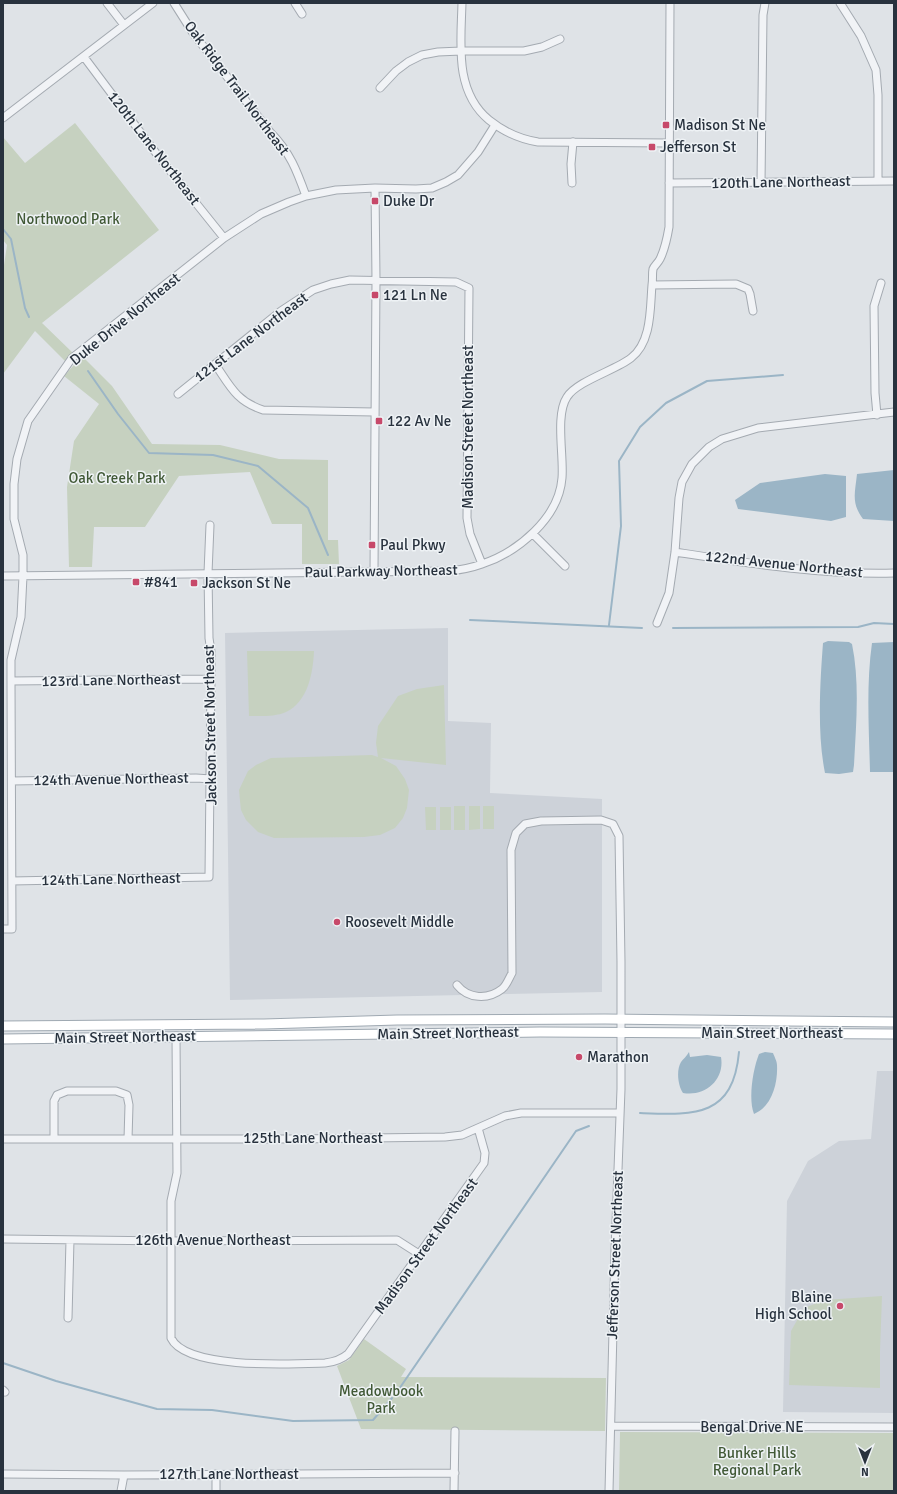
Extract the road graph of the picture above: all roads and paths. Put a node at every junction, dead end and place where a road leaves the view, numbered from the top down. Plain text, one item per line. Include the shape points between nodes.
1 (107, 3) edge
2 (153, 3) edge
3 (174, 3) edge
4 (295, 3) edge
5 (462, 3) edge
6 (670, 3) edge
7 (765, 3) edge
8 (840, 3) edge
9 (302, 14) dead end
10 (124, 25) junction
11 (560, 39) dead end
12 (461, 51) junction
13 (84, 57) junction
14 (380, 88) dead end
15 (3, 118) edge
16 (495, 125) junction
17 (573, 142) junction
18 (669, 143) junction
19 (878, 181) junction
20 (894, 181) edge
21 (572, 183) dead end
22 (669, 183) junction
23 (761, 183) junction
24 (375, 188) junction
25 (306, 196) junction
26 (224, 238) junction
27 (376, 280) junction
28 (881, 284) dead end
29 (652, 285) junction
30 (469, 288) joint
31 (754, 311) dead end
32 (215, 364) junction
33 (178, 394) dead end
34 (374, 412) junction
35 (894, 412) edge
36 (877, 415) junction
37 (210, 525) dead end
38 (533, 534) junction
39 (675, 552) junction
40 (482, 564) junction
41 (565, 566) dead end
42 (374, 572) junction
43 (208, 573) junction
44 (894, 573) edge
45 (3, 576) edge
46 (24, 576) junction
47 (657, 623) dead end
48 (211, 679) junction
49 (10, 681) junction
50 (211, 779) junction
51 (12, 781) junction
52 (209, 877) joint
53 (12, 881) junction
54 (3, 929) edge
55 (457, 985) dead end
56 (620, 1020) junction
57 (894, 1022) edge
58 (3, 1026) edge
59 (620, 1033) junction
60 (894, 1034) edge
61 (176, 1036) junction
62 (3, 1039) edge
63 (619, 1113) junction
64 (478, 1128) junction
65 (3, 1139) edge
66 (54, 1139) junction
67 (128, 1139) junction
68 (177, 1139) junction
69 (3, 1239) edge
70 (70, 1240) junction
71 (171, 1241) junction
72 (419, 1254) junction
73 (68, 1318) dead end
74 (611, 1426) junction
75 (894, 1427) edge
76 (455, 1432) dead end
77 (454, 1473) junction
78 (3, 1474) edge
79 (216, 1474) junction
80 (124, 1475) junction
81 (121, 1491) edge
82 (216, 1491) edge
83 (454, 1491) edge
84 (609, 1491) edge

1 - 10 street
2 - 10 street
3 - 25 street, Oak Ridge Trail Northeast via 193,33 270,132 281,142 298,172
4 - 9 street
5 - 12 street
6 - 18 street
7 - 23 street
8 - 19 street via 861,36 876,70
10 - 13 street
11 - 12 street via 524,51
12 - 14 street via 422,55 396,71
12 - 16 street via 469,94 480,113
13 - 15 street
13 - 26 street, 120th Lane Northeast
16 - 17 street via 521,139 538,142
16 - 24 street, Duke Drive Northeast via 478,152 458,175 446,182 432,188
17 - 18 street
17 - 21 street
18 - 22 street
19 - 20 street, 120th Lane Northeast
19 - 23 street, 120th Lane Northeast
22 - 23 street, 120th Lane Northeast
22 - 29 street via 669,227 666,245 653,269
24 - 25 street, Duke Drive Northeast via 336,190
24 - 27 street
25 - 26 street, Duke Drive Northeast via 261,214
26 - 46 street, Duke Drive Northeast via 72,358 28,421 17,459 14,484 14,519 23,555
27 - 30 street, 121st Lane Northeast via 456,282
27 - 32 street, 121st Lane Northeast via 350,280 313,290 281,311
27 - 34 street
28 - 36 street via 874,306
29 - 31 street via 736,284 748,289
29 - 38 street via 648,328 642,347 631,358 583,384 568,396 561,422 562,478 559,496 551,512
30 - 40 street, Madison Street Northeast via 467,518 470,534
32 - 33 street, 121st Lane Northeast
32 - 34 street via 239,398 264,410
34 - 42 street
35 - 36 street
36 - 39 street via 758,428 722,439 709,446 692,464 682,482
37 - 43 street
38 - 40 street via 501,556
38 - 41 street
39 - 44 street, 122nd Avenue Northeast via 805,569
39 - 47 street via 670,594
40 - 42 street, Paul Parkway Northeast via 442,572
42 - 43 street, Paul Parkway Northeast
43 - 46 street, Paul Parkway Northeast
43 - 48 street, Jackson Street Northeast
45 - 46 street, Paul Parkway Northeast
46 - 49 street, Duke Drive Northeast via 21,617
48 - 49 street, 123rd Lane Northeast
48 - 50 street, Jackson Street Northeast
49 - 51 street, Duke Drive Northeast
50 - 51 street, 124th Avenue Northeast
50 - 52 street, Jackson Street Northeast
51 - 53 street, Duke Drive Northeast
52 - 53 street, 124th Lane Northeast
53 - 54 street, Duke Drive Northeast via 12,929
55 - 56 street, Jefferson Street Northeast via 462,992 471,996 492,994 502,989 512,972 511,850 521,828 525,824 541,820 601,820 613,824 619,836
56 - 57 main road, Main Street Northeast
56 - 58 main road, Main Street Northeast via 397,1020
56 - 59 street, Jefferson Street Northeast
59 - 60 main road, Main Street Northeast
59 - 61 main road, Main Street Northeast
59 - 63 street, Jefferson Street Northeast
61 - 62 main road, Main Street Northeast
61 - 68 street
63 - 64 street, 125th Lane Northeast via 521,1113 505,1116
63 - 74 street, Jefferson Street Northeast
64 - 68 street, 125th Lane Northeast via 462,1135 446,1137
64 - 72 street, Madison Street Northeast via 485,1153 484,1163
65 - 66 street, 125th Lane Northeast
66 - 67 street, 125th Lane Northeast
66 - 67 street via 54,1101 57,1095 67,1091 116,1091 126,1095 129,1105
67 - 68 street, 125th Lane Northeast
68 - 71 street via 177,1173 171,1201
69 - 70 street, 126th Avenue Northeast
70 - 71 street, 126th Avenue Northeast
70 - 73 street
71 - 72 street, 126th Avenue Northeast via 397,1240
71 - 72 street, Madison Street Northeast via 171,1338 177,1347 196,1354 242,1364 325,1363 345,1357
74 - 75 street, Bengal Drive NE
74 - 84 street, Jefferson Street Northeast
76 - 77 street
77 - 79 street, 127th Lane Northeast
77 - 83 street
78 - 80 street, 127th Lane Northeast
79 - 80 street, 127th Lane Northeast
79 - 82 street
80 - 81 street

